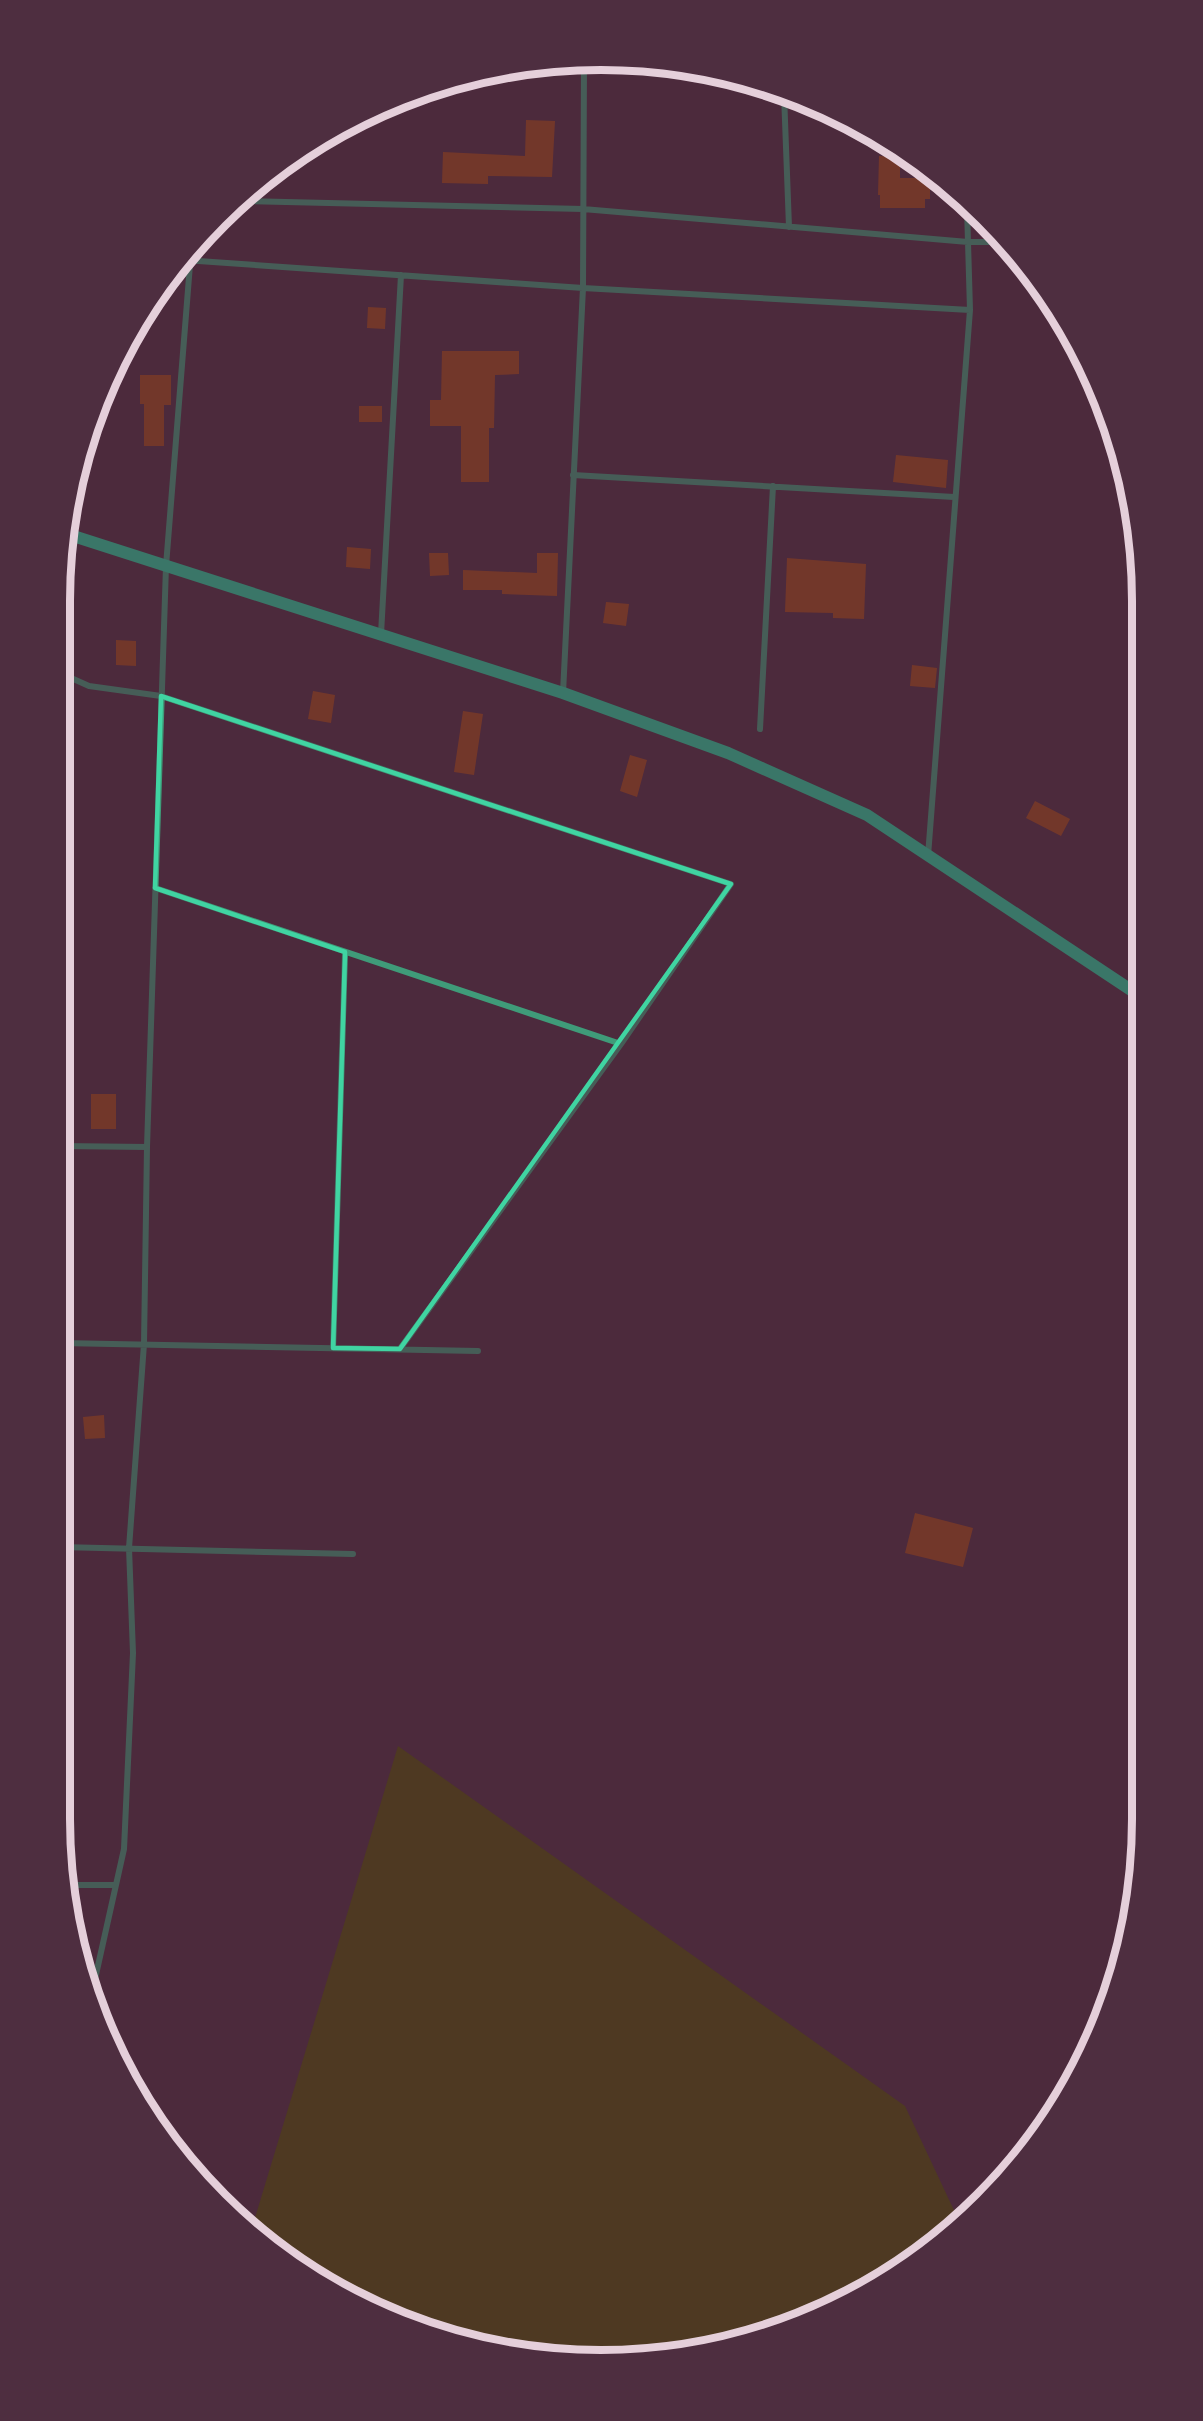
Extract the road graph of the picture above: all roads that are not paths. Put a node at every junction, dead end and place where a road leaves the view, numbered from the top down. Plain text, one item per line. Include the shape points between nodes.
1 (584, 71) edge
2 (784, 103) edge
3 (252, 201) edge
4 (583, 209) junction
5 (968, 217) edge
6 (789, 227) junction
7 (968, 242) junction
8 (993, 243) edge
9 (194, 260) edge
10 (187, 269) edge
11 (401, 275) junction
12 (582, 288) junction
13 (970, 310) junction
14 (573, 475) junction
15 (773, 486) junction
16 (954, 497) junction
17 (75, 536) edge
18 (166, 566) junction
19 (381, 635) junction
20 (70, 677) edge
21 (563, 693) junction
22 (161, 696) junction
23 (760, 729) dead end
24 (928, 857) junction
25 (155, 888) junction
26 (345, 952) junction
27 (1132, 991) edge
28 (621, 1044) junction
29 (70, 1146) edge
30 (147, 1147) junction
31 (70, 1343) edge
32 (144, 1344) junction
33 (333, 1348) junction
34 (400, 1349) junction
35 (478, 1351) dead end
36 (70, 1547) edge
37 (129, 1548) junction
38 (353, 1554) dead end
39 (75, 1885) edge
40 (116, 1885) junction
41 (95, 1978) edge

1 - 4 street
2 - 6 street
3 - 4 street
4 - 6 street
4 - 12 street
5 - 7 street
6 - 7 street
7 - 8 street
7 - 13 street
9 - 11 street
10 - 18 street
11 - 12 street
11 - 19 street
12 - 13 street
12 - 14 street
13 - 16 street
14 - 15 street
14 - 21 street
15 - 16 street
15 - 23 street
16 - 24 street
17 - 18 street
18 - 19 street
18 - 22 street
19 - 21 street
20 - 22 street via 90,686
21 - 24 street via 728,753 867,815
22 - 25 street
22 - 28 street via 731,884
24 - 27 street
25 - 26 street
25 - 30 street
26 - 28 street
26 - 33 street
28 - 34 street
29 - 30 street
30 - 32 street
31 - 32 street
32 - 33 street
32 - 37 street
33 - 34 street
34 - 35 street
36 - 37 street
37 - 38 street
37 - 40 street via 133,1653 124,1849
39 - 40 street
40 - 41 street

